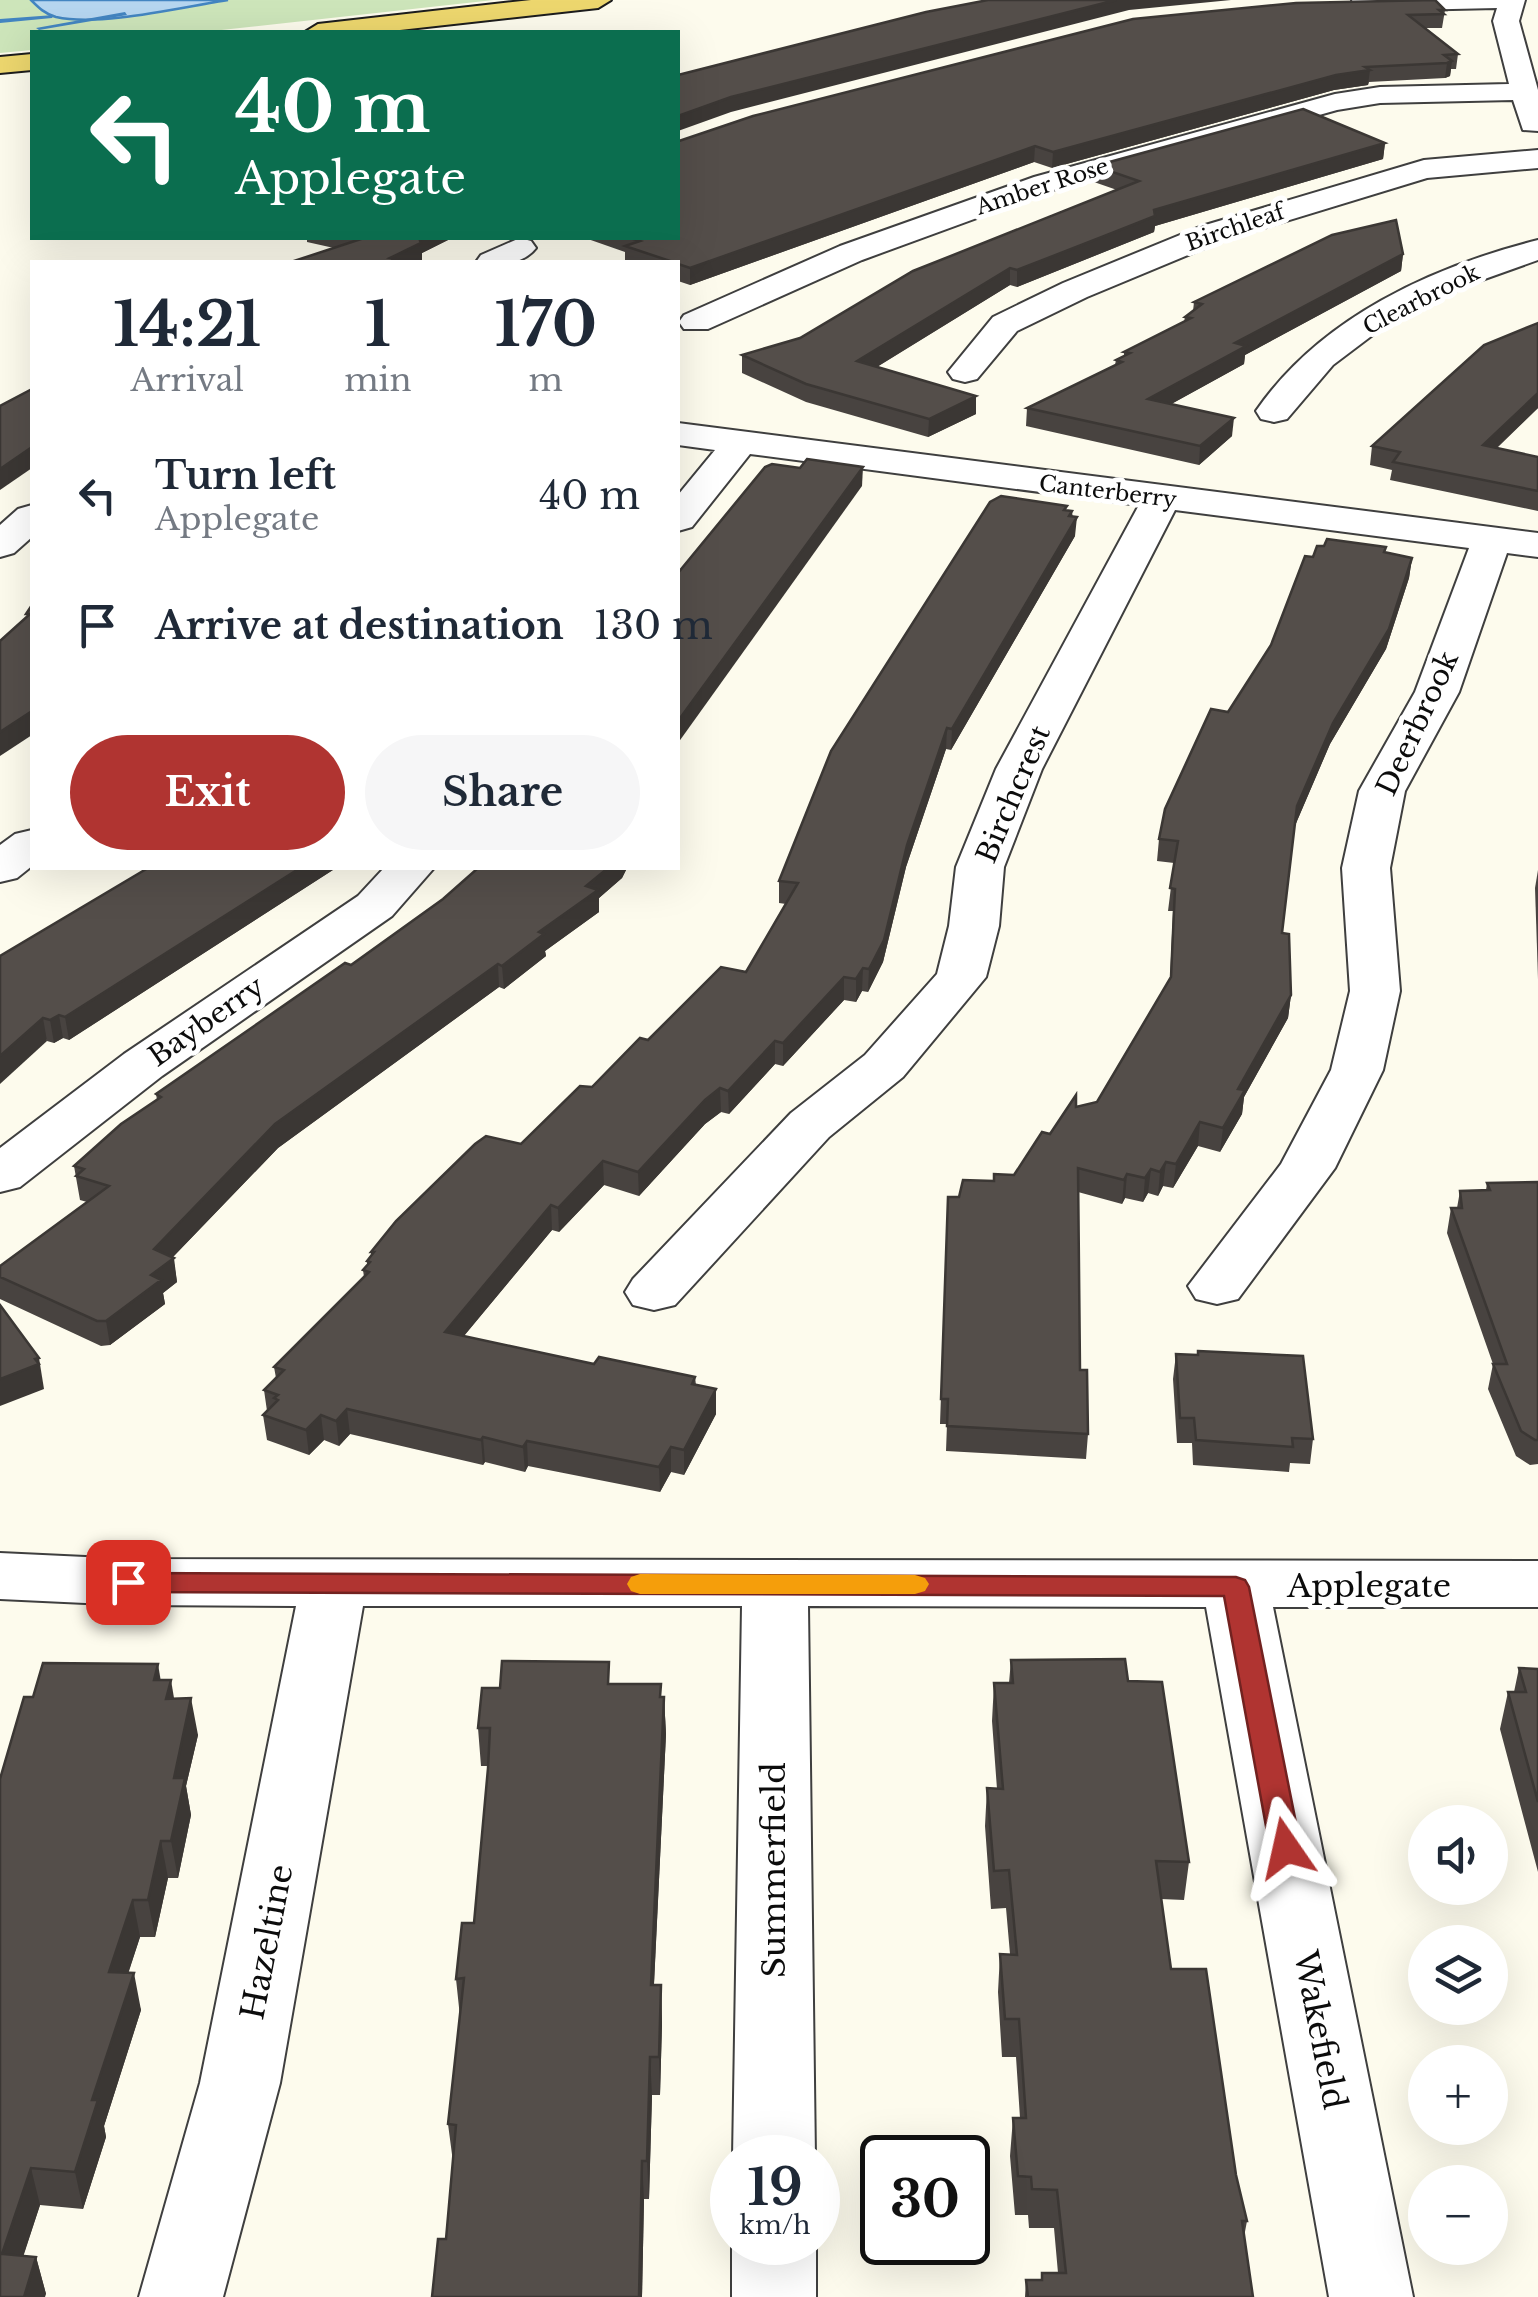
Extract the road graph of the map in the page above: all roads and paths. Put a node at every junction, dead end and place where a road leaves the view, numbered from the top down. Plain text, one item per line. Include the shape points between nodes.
1 (598, 0) edge
2 (1511, 0) edge
3 (1330, 4) edge
4 (336, 30) edge
5 (1525, 44) edge
6 (30, 62) edge
7 (0, 65) edge
8 (1522, 92) junction
9 (1538, 137) edge
10 (1538, 159) edge
11 (1538, 250) edge
12 (696, 322) dead end
13 (965, 372) dead end
14 (1274, 410) dead end
15 (680, 434) edge
16 (739, 444) junction
17 (1162, 498) junction
18 (680, 517) edge
19 (30, 519) edge
20 (1515, 543) edge
21 (0, 545) edge
22 (30, 846) edge
23 (0, 868) edge
24 (408, 870) edge
25 (0, 1175) edge
26 (1217, 1286) dead end
27 (654, 1292) dead end
28 (0, 1576) edge
29 (334, 1583) junction
30 (775, 1584) junction
31 (1538, 1584) edge
32 (1236, 1587) junction
33 (774, 2135) edge
34 (774, 2265) edge
35 (181, 2297) edge
36 (774, 2297) edge
37 (1371, 2297) edge

1 - 4 main road
2 - 3 street
2 - 5 street via 1506,21
5 - 8 street
6 - 7 main road
8 - 9 street
8 - 12 street, Amber Rose via 1380,95 1205,137 1045,182 851,252
10 - 13 street, Birchleaf via 1424,169 1213,233 1005,324
11 - 14 street, Clearbrook via 1496,261 1375,320 1324,355
15 - 16 street, Canterberry
16 - 17 street, Canterberry
16 - 18 street
17 - 20 street, Canterberry
17 - 27 street, Birchcrest via 1019,769 980,867 961,977 884,1066 810,1125
19 - 21 street
20 - 26 street, Deerbrook via 1382,791 1366,868 1375,991 1357,1070 1307,1168
22 - 23 street
24 - 25 street, Bayberry via 375,906 143,1064
28 - 29 street, Applegate
29 - 30 street, Applegate
29 - 35 street, Hazeltine via 240,2082
30 - 32 street, Applegate
30 - 33 street, Summerfield
31 - 32 street, Applegate
32 - 37 street, Wakefield
34 - 36 street

